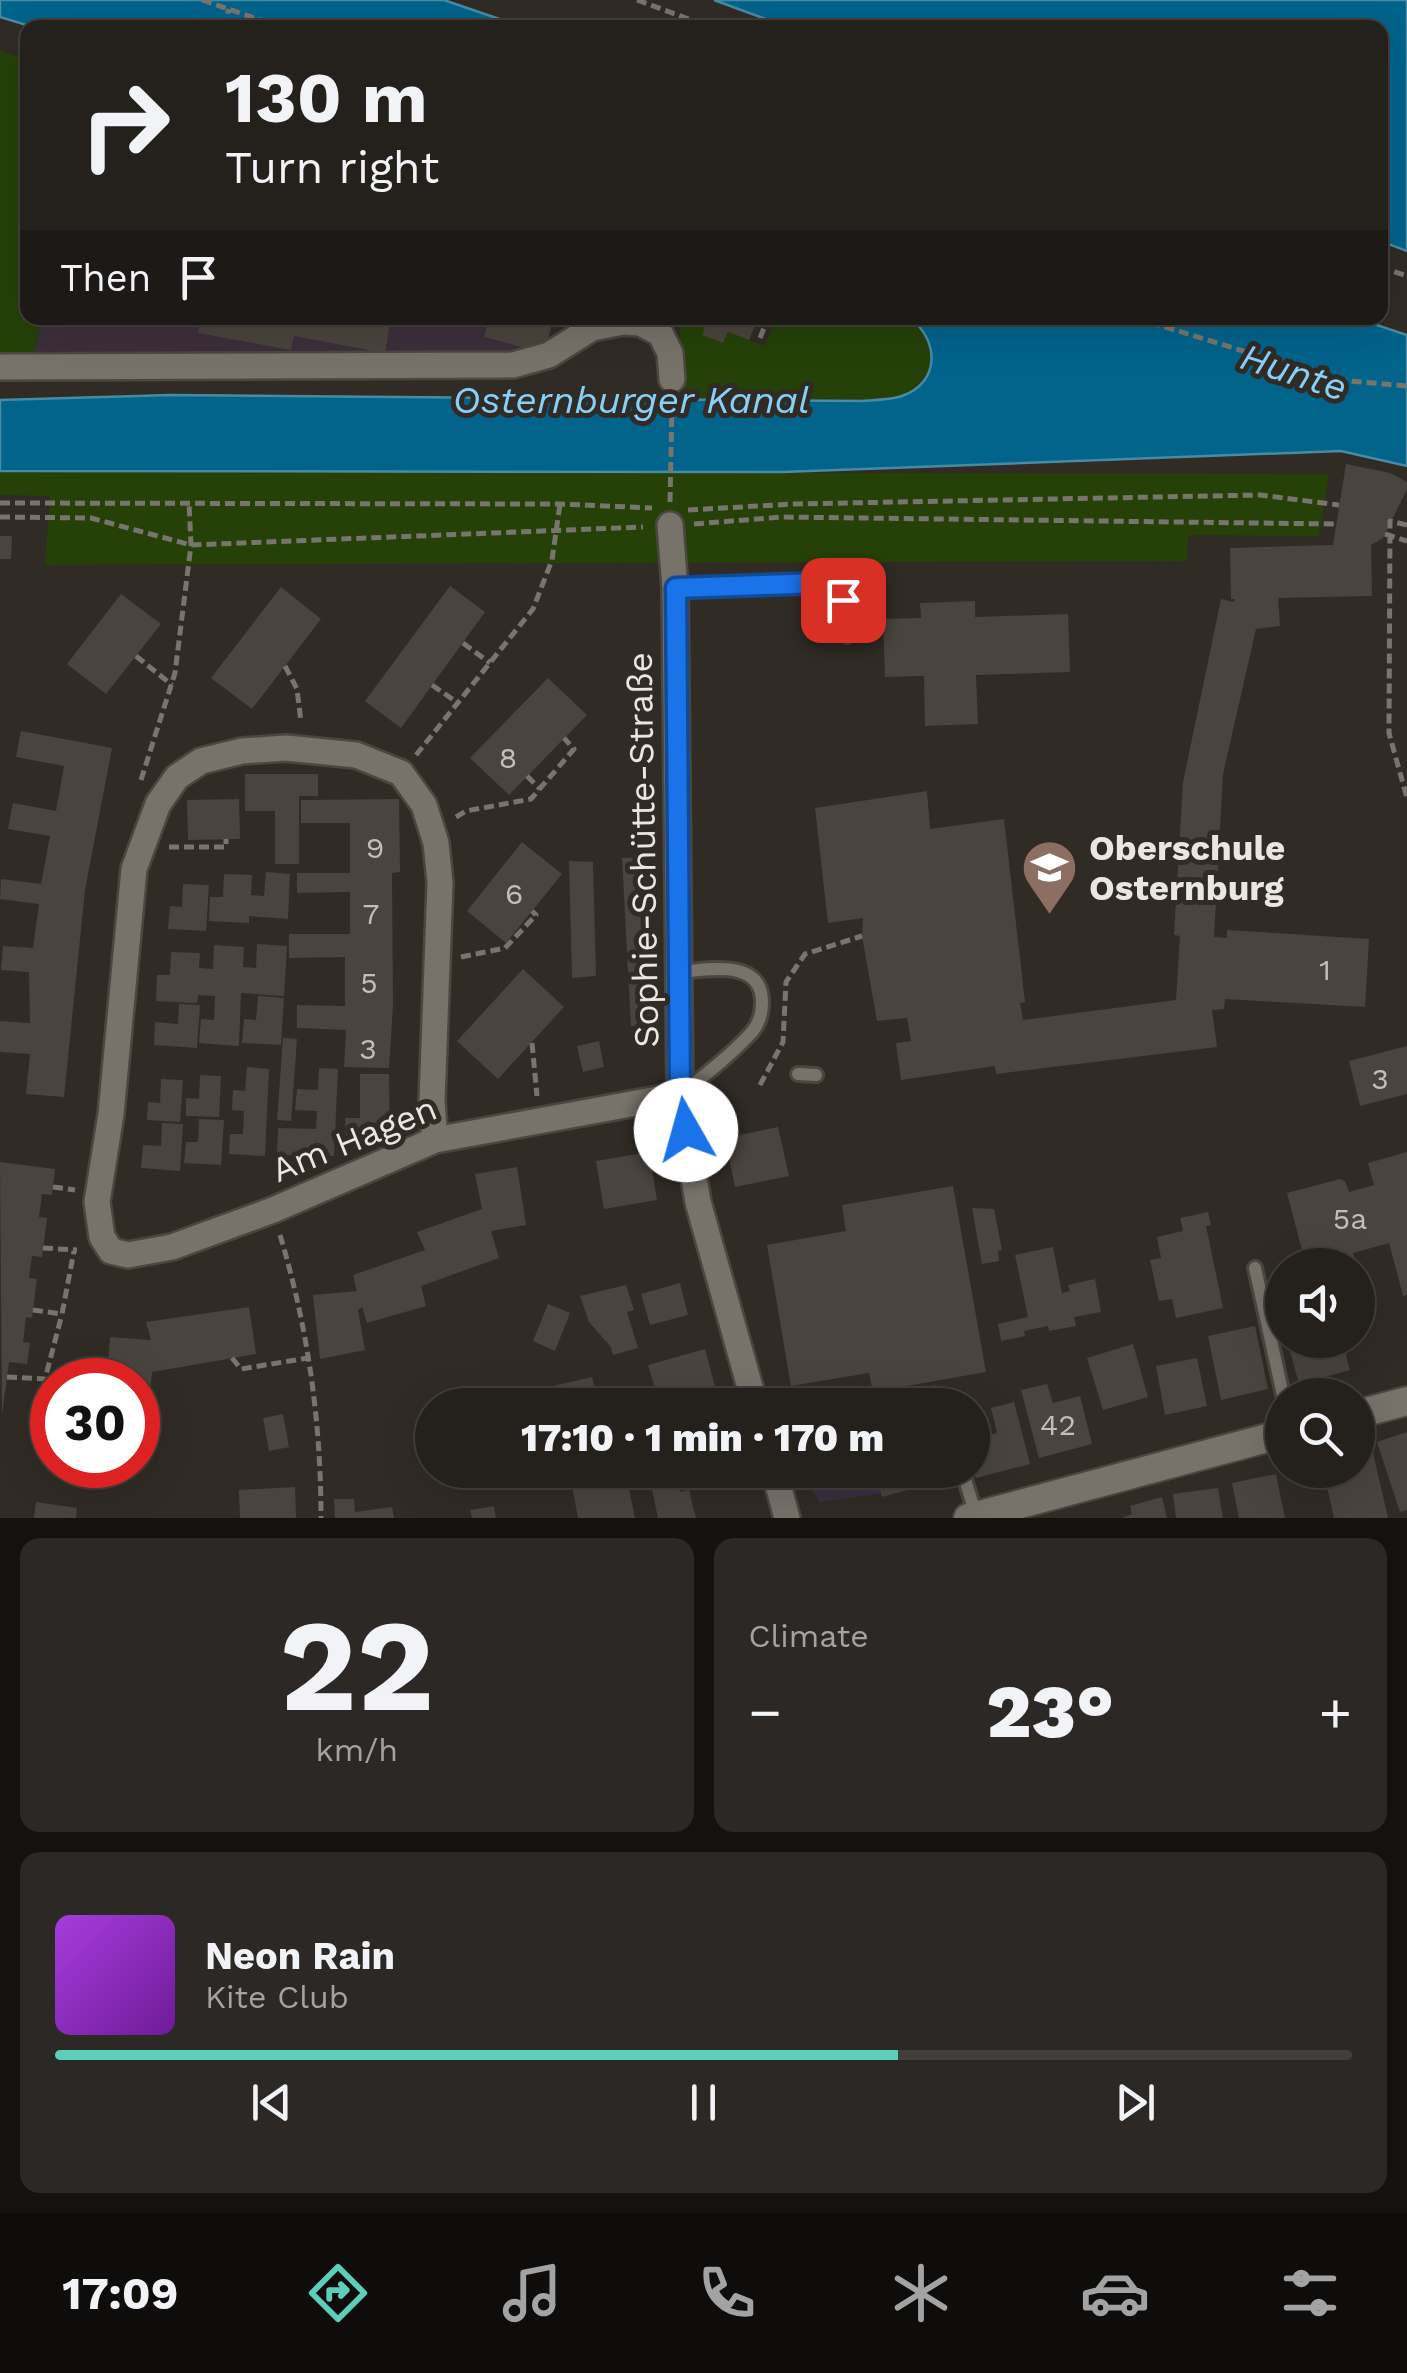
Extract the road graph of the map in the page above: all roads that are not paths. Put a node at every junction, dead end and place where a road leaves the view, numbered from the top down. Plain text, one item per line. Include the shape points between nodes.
1 (608, 325) edge
2 (644, 325) edge
3 (0, 367) edge
4 (672, 379) road end
5 (670, 525) road end
6 (676, 588) junction
7 (847, 636) dead end
8 (681, 972) junction
9 (798, 1074) dead end
10 (816, 1075) dead end
11 (680, 1095) junction
12 (435, 1140) junction
13 (1255, 1268) dead end
14 (1278, 1378) edge
15 (750, 1388) edge
16 (1407, 1401) edge
17 (1375, 1409) edge
18 (1265, 1439) edge
19 (779, 1488) edge
20 (966, 1488) edge
21 (972, 1517) edge
22 (787, 1518) edge

1 - 3 street via 513,365
2 - 4 street via 660,333 670,352
5 - 6 street, Sophie-Schütte-Straße
6 - 7 lane via 820,583 843,600
6 - 8 street, Sophie-Schütte-Straße
8 - 11 street, Sophie-Schütte-Straße
8 - 11 lane via 740,972 757,984 762,1003 755,1030
9 - 10 lane
11 - 12 street, Am Hagen
11 - 15 street, Sophie-Schütte-Straße via 698,1202
12 - 12 street, Am Hagen via 440,883 424,805 402,773 356,755 242,751 201,761 177,777 158,804 134,868 97,1202 102,1237 111,1251 152,1253
13 - 14 lane
16 - 17 main road
18 - 21 main road
19 - 22 street
20 - 21 lane

